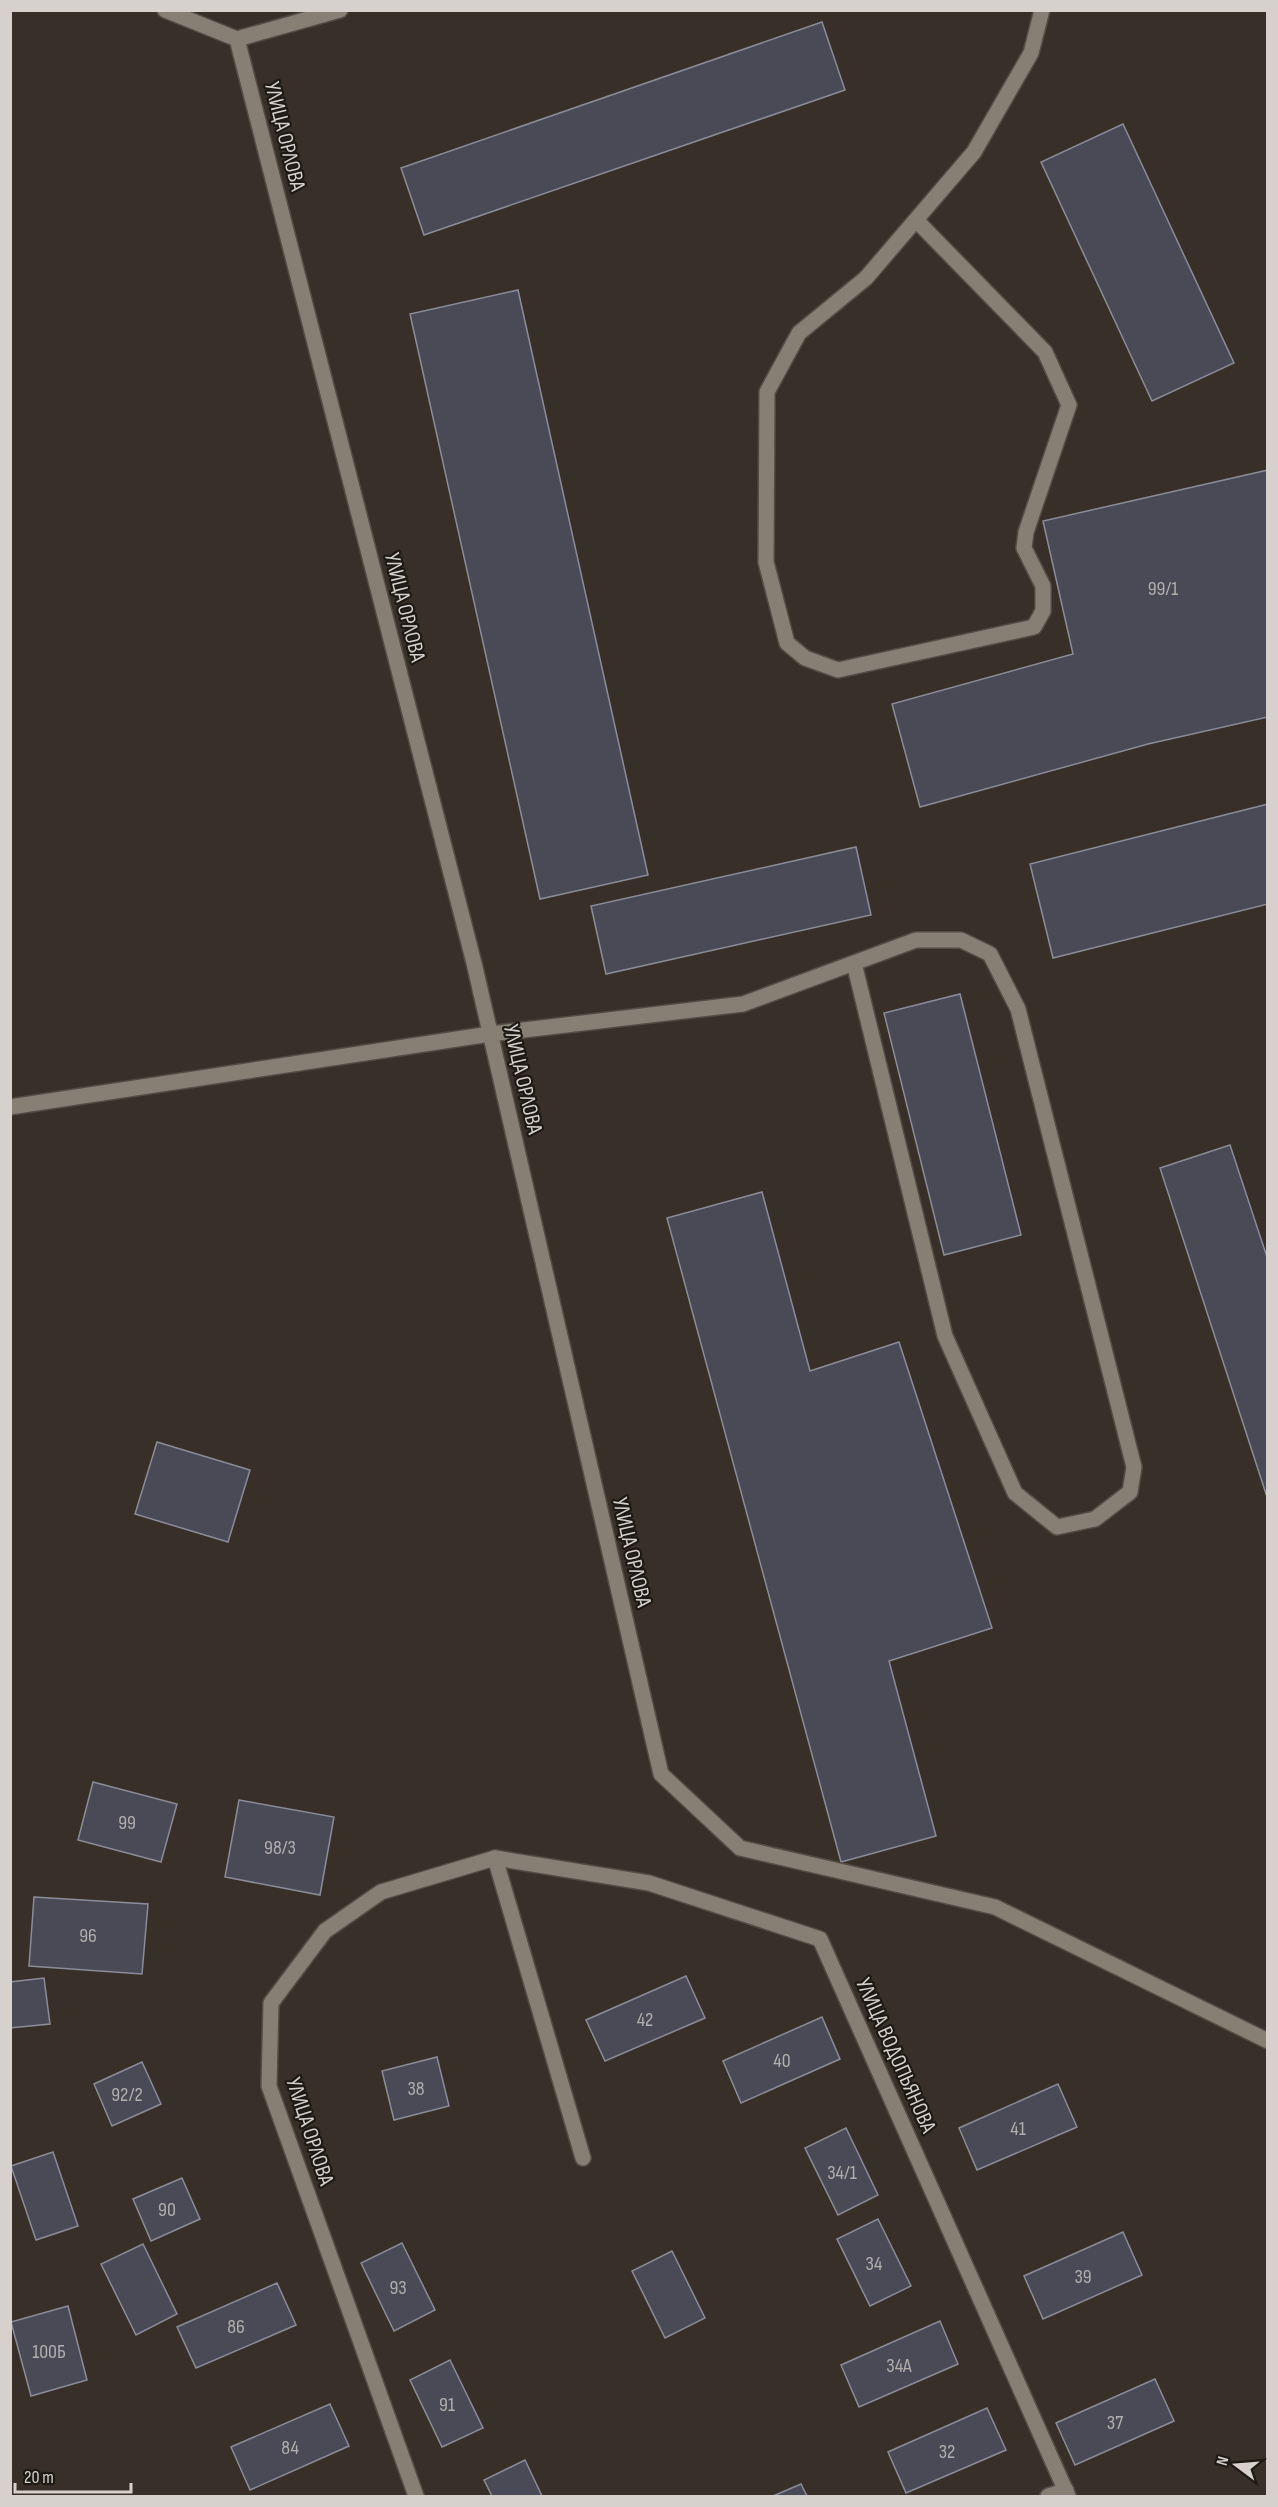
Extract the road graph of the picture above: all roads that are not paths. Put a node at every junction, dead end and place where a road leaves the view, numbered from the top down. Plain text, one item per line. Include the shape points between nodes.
1 (165, 10) edge
2 (340, 10) edge
3 (1042, 10) edge
4 (237, 39) junction
5 (916, 220) junction
6 (854, 963) junction
7 (490, 1034) junction
8 (10, 1107) edge
9 (495, 1858) junction
10 (1268, 2041) edge
11 (583, 2158) dead end
12 (1067, 2493) edge
13 (416, 2496) edge
14 (1048, 2496) edge

1 - 4 street
2 - 4 street
3 - 5 street via 1031,53 974,152
4 - 7 street, УЛИЦА ОРЛОВА
5 - 5 street via 866,278 800,333 766,392 766,562 787,643 805,658 838,670 1034,627 1043,611 1043,586 1024,548 1026,532 1069,405 1045,352
6 - 6 street via 916,940 961,940 990,954 1018,1010 1134,1467 1130,1492 1095,1519 1057,1527 1015,1493 945,1336
6 - 7 street via 743,1004
7 - 8 street
7 - 10 street, УЛИЦА ОРЛОВА via 661,1774 740,1848 995,1907
9 - 11 street
9 - 12 street, УЛИЦА ВОДОПЬЯНОВА via 649,1883 820,1939
9 - 13 street, УЛИЦА ОРЛОВА via 381,1892 325,1931 271,2004 269,2086
12 - 14 street

